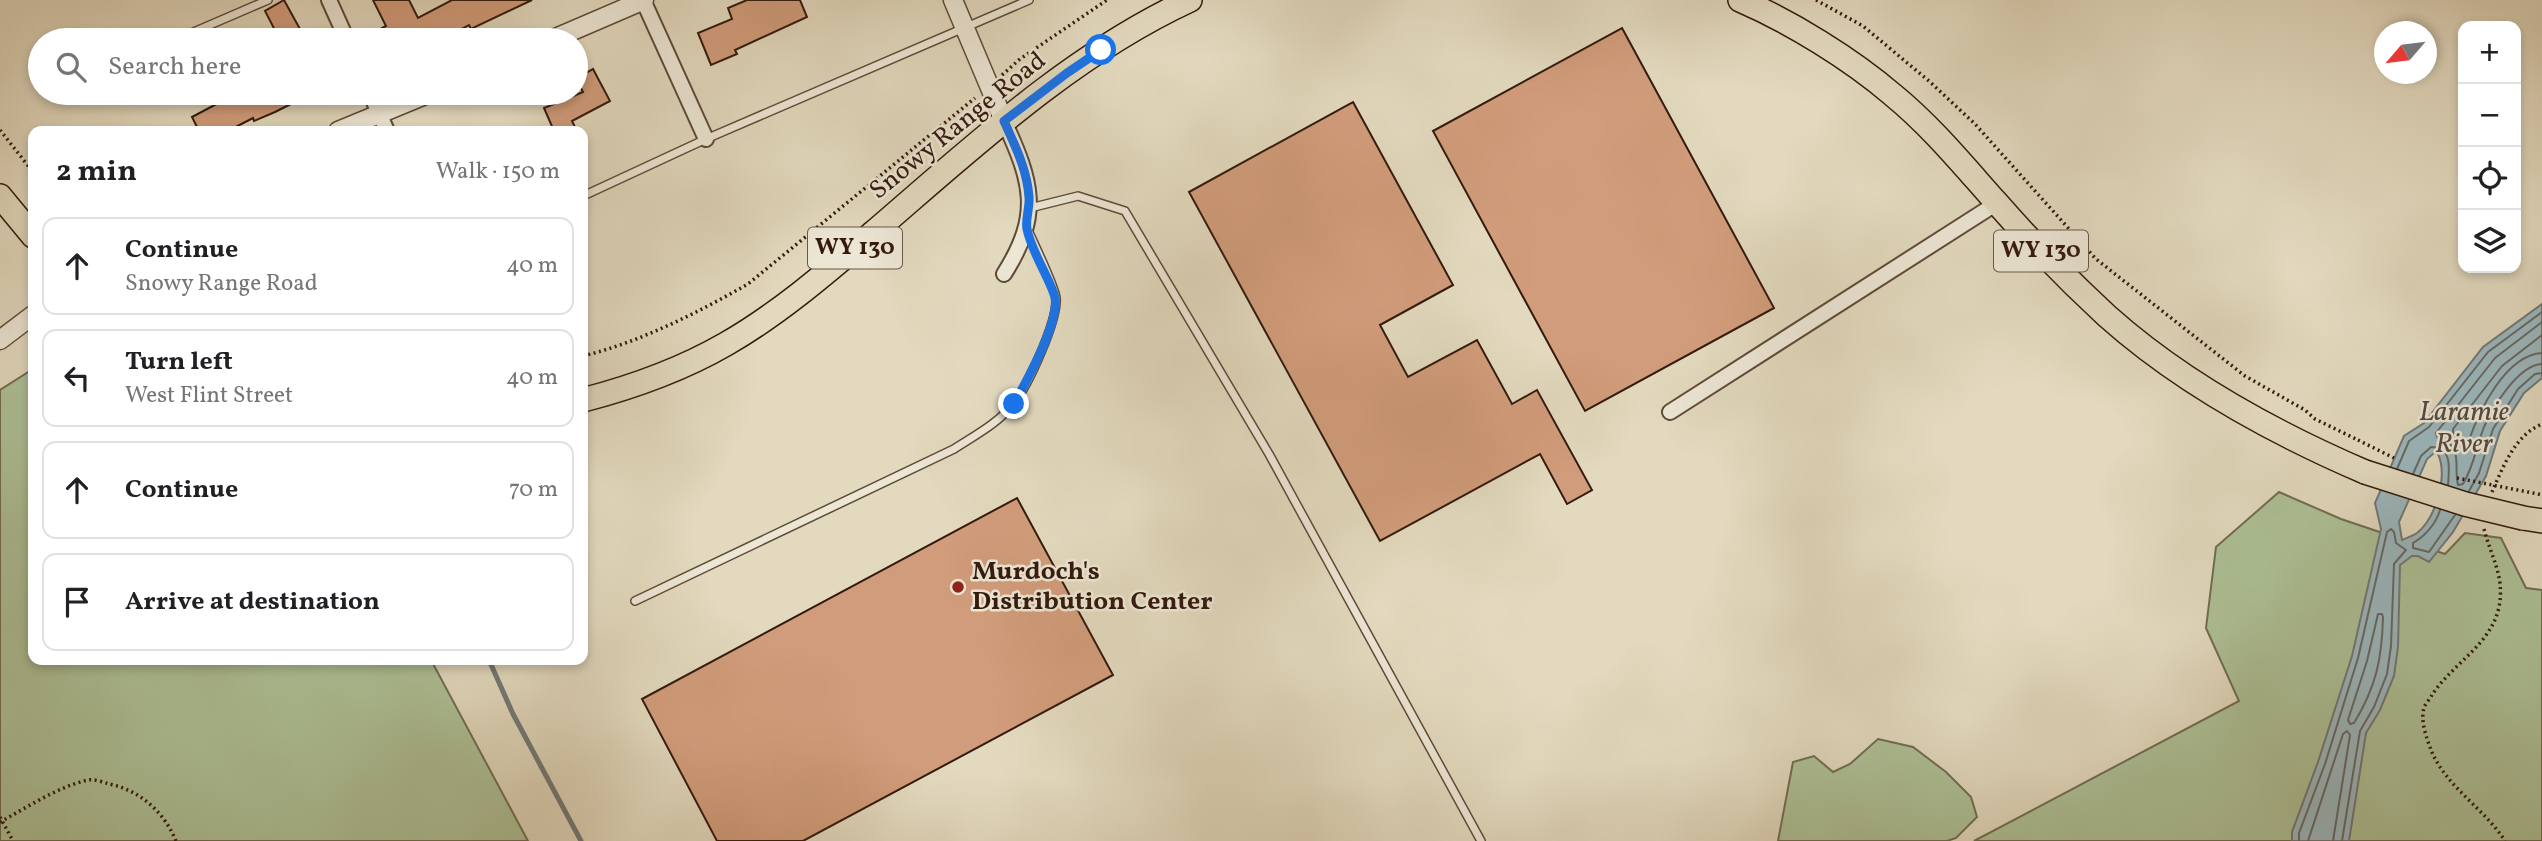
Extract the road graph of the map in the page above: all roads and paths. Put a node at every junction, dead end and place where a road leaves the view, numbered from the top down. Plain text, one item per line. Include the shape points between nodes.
1 (268, 0) edge
2 (329, 0) edge
3 (644, 0) edge
4 (953, 0) edge
5 (1030, 0) edge
6 (1107, 0) edge
7 (1190, 0) edge
8 (1816, 0) edge
9 (1748, 2) edge
10 (965, 27) junction
11 (203, 28) edge
12 (342, 28) edge
13 (579, 28) edge
14 (989, 87) junction
15 (376, 105) edge
16 (401, 105) edge
17 (380, 114) junction
18 (1004, 121) junction
19 (350, 126) edge
20 (385, 126) edge
21 (0, 130) edge
22 (706, 139) junction
23 (28, 166) edge
24 (588, 194) edge
25 (0, 196) edge
26 (1997, 204) junction
27 (1030, 208) junction
28 (1026, 228) junction
29 (28, 230) edge
30 (1004, 274) dead end
31 (28, 319) edge
32 (0, 340) edge
33 (588, 355) edge
34 (588, 398) edge
35 (1670, 412) dead end
36 (2542, 424) edge
37 (2405, 462) dead end
38 (2454, 478) dead end
39 (2491, 494) dead end
40 (2540, 495) edge
41 (2533, 519) edge
42 (2483, 527) dead end
43 (635, 601) dead end
44 (1, 820) edge
45 (13, 841) edge
46 (176, 841) edge
47 (1481, 841) edge
48 (2505, 841) edge

1 - 11 lane
2 - 12 street
3 - 13 street
3 - 22 street
4 - 10 street
5 - 10 lane
6 - 14 path via 1020,59
7 - 18 main road, Snowy Range Road / WY 130 via 1101,50
8 - 37 path, bridge via 1863,26 1975,124 2096,259 2245,376 2315,419
9 - 26 main road, WY 130 via 1832,51 1893,95 1943,142
10 - 14 street
10 - 22 lane
14 - 18 street
14 - 33 path via 748,284 708,307
15 - 17 street
16 - 17 street
17 - 19 street
17 - 20 street
18 - 27 street via 1020,156
18 - 34 main road, Snowy Range Road / WY 130 via 776,313 679,368
21 - 23 path
22 - 24 lane
25 - 29 main road
26 - 35 street
26 - 41 main road, WY 130, bridge via 2097,306 2155,355 2208,391 2302,445 2365,472 2455,501
27 - 28 street
27 - 47 lane via 1078,195 1125,211 1269,454
28 - 30 street
28 - 43 lane via 1056,298 1036,364 1014,404 954,449
31 - 32 street
36 - 39 path via 2522,437
38 - 40 path, bridge
42 - 48 path via 2497,564 2499,608 2487,635 2429,700 2424,727 2432,752 2452,782
44 - 45 path
44 - 46 path via 52,793 90,780 121,786 150,802

